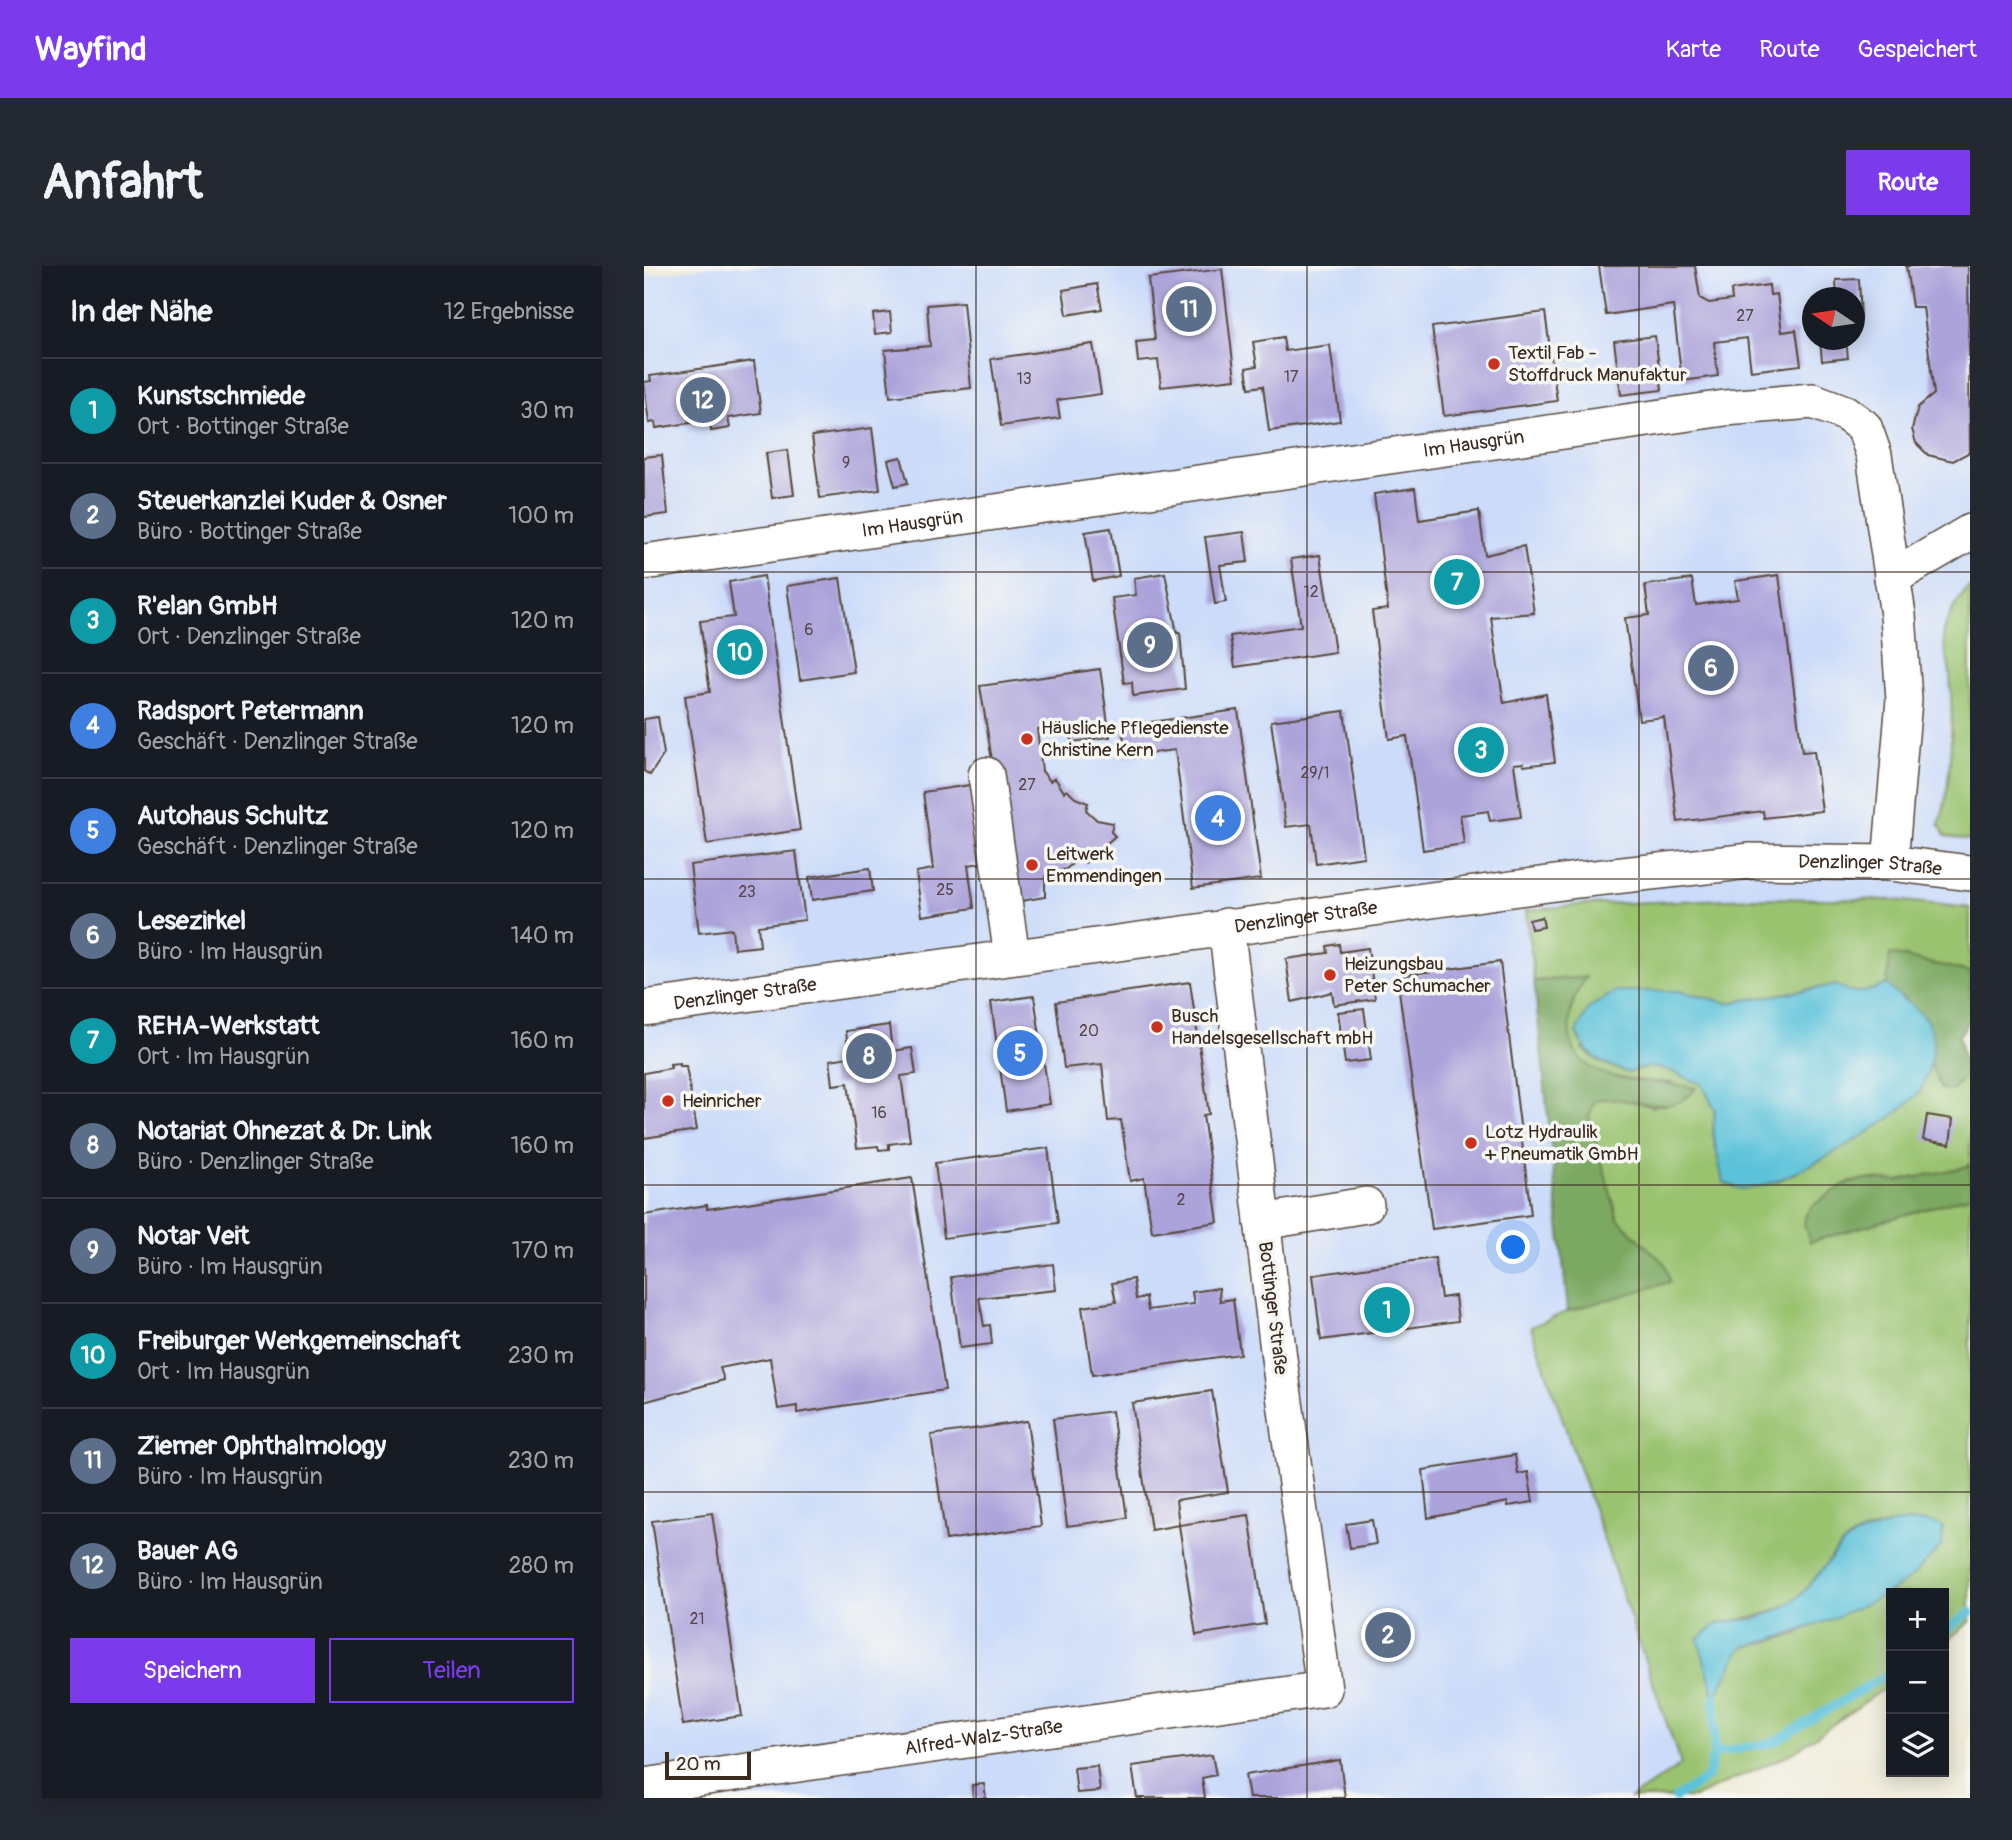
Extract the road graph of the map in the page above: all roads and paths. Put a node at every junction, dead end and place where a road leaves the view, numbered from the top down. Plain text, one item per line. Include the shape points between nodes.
1 (1970, 532) edge
2 (644, 562) edge
3 (1892, 578) junction
4 (986, 775) dead end
5 (1891, 863) junction
6 (1970, 873) edge
7 (1226, 926) junction
8 (1012, 957) junction
9 (644, 1008) edge
10 (1366, 1205) dead end
11 (1262, 1222) junction
12 (1324, 1689) joint
13 (644, 1786) edge

1 - 3 street
2 - 3 street, Im Hausgrün via 1725,408 1813,401 1864,427 1874,454
3 - 5 street, Im Hausgrün via 1904,700
4 - 8 street
5 - 6 street, Denzlinger Straße
5 - 7 street, Denzlinger Straße via 1751,861
7 - 8 street, Denzlinger Straße
7 - 11 street, Bottinger Straße
8 - 9 street, Denzlinger Straße
10 - 11 street
11 - 12 street, Bottinger Straße
12 - 13 street, Alfred-Walz-Straße

